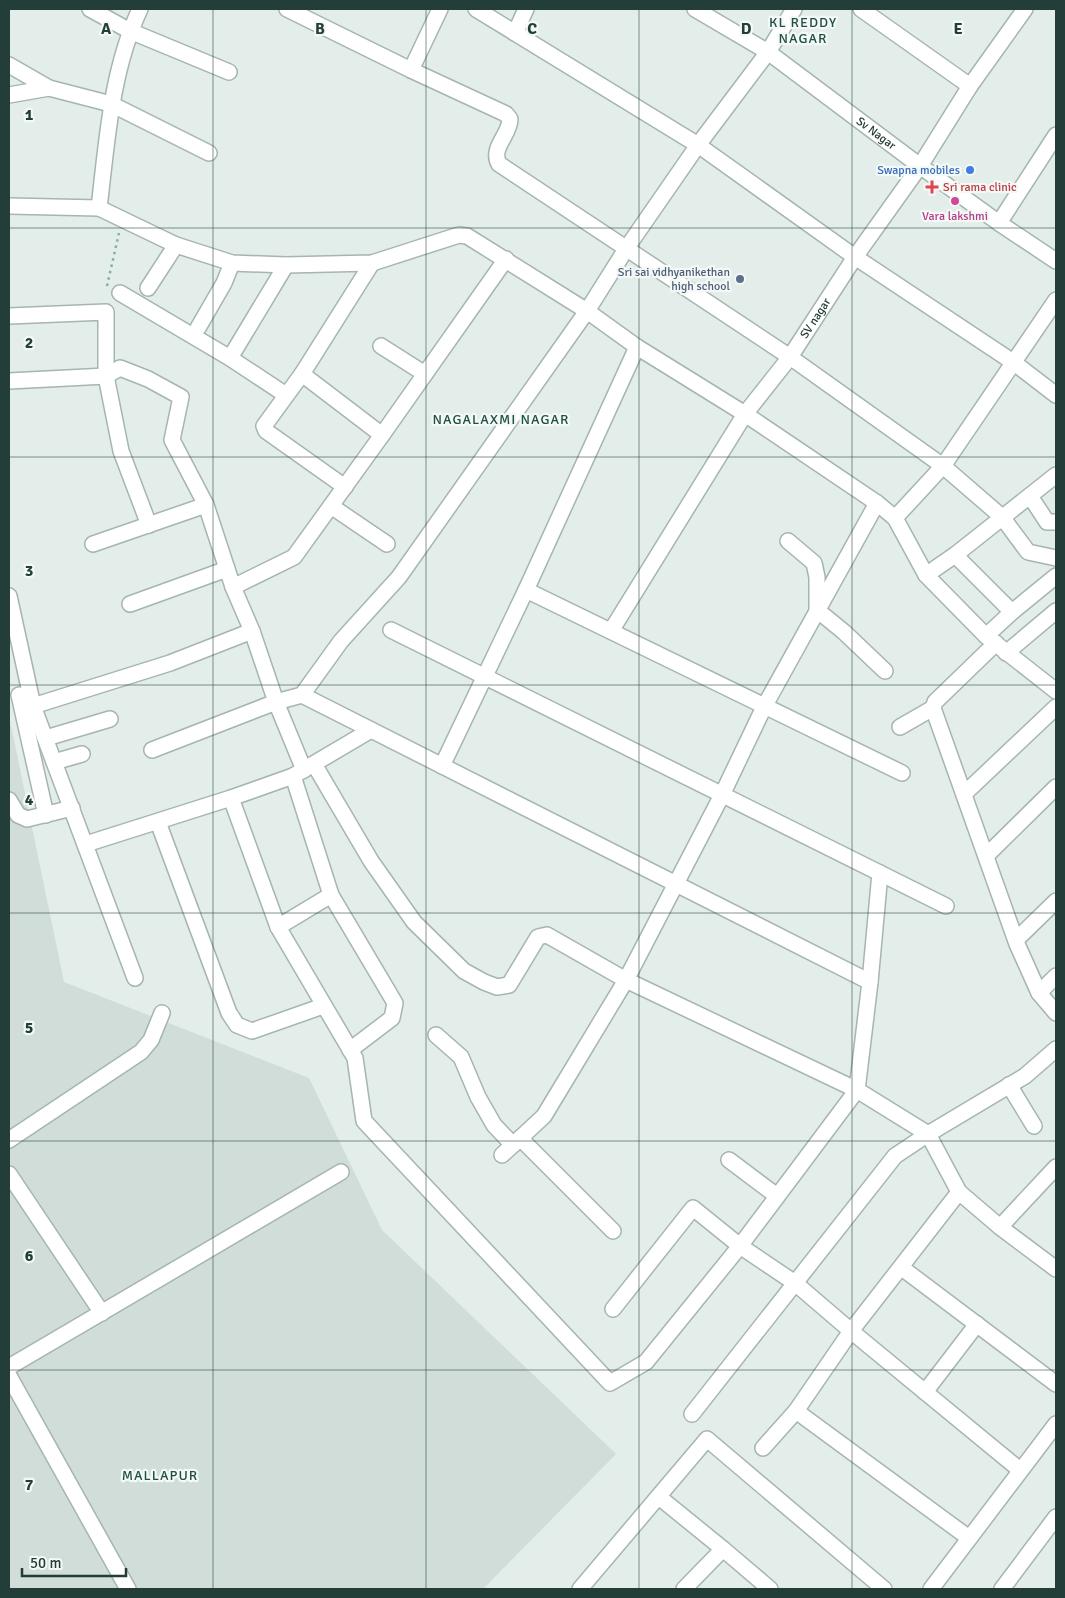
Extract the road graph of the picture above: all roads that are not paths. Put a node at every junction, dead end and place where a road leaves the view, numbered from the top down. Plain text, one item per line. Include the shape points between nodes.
1 (90, 9) edge
2 (140, 9) edge
3 (287, 9) edge
4 (440, 9) edge
5 (476, 9) edge
6 (526, 9) edge
7 (694, 9) edge
8 (794, 9) edge
9 (862, 9) edge
10 (1025, 9) edge
11 (130, 30) junction
12 (515, 33) junction
13 (768, 52) junction
14 (9, 65) edge
15 (411, 70) junction
16 (229, 72) dead end
17 (970, 86) junction
18 (49, 88) junction
19 (9, 95) edge
20 (112, 104) junction
21 (1056, 135) edge
22 (698, 145) junction
23 (209, 153) dead end
24 (920, 166) junction
25 (9, 206) edge
26 (100, 208) junction
27 (999, 223) junction
28 (176, 245) junction
29 (626, 249) junction
30 (855, 257) junction
31 (506, 259) junction
32 (1056, 260) edge
33 (232, 263) junction
34 (372, 263) junction
35 (286, 265) junction
36 (148, 288) dead end
37 (120, 293) dead end
38 (1056, 300) edge
39 (588, 311) junction
40 (9, 316) edge
41 (198, 328) dead end
42 (381, 346) dead end
43 (637, 347) junction
44 (790, 357) junction
45 (230, 358) junction
46 (1013, 362) junction
47 (302, 374) junction
48 (425, 374) junction
49 (106, 376) junction
50 (9, 381) edge
51 (286, 395) junction
52 (1056, 395) edge
53 (745, 414) junction
54 (382, 435) junction
55 (943, 466) junction
56 (1056, 475) edge
57 (345, 487) junction
58 (1030, 496) junction
59 (877, 503) junction
60 (206, 505) junction
61 (331, 506) junction
62 (1002, 517) junction
63 (895, 518) junction
64 (1056, 522) edge
65 (149, 524) junction
66 (788, 541) dead end
67 (93, 544) dead end
68 (387, 544) dead end
69 (955, 555) junction
70 (1056, 558) edge
71 (227, 569) junction
72 (926, 574) junction
73 (1056, 576) edge
74 (233, 587) junction
75 (526, 590) junction
76 (9, 596) edge
77 (130, 604) dead end
78 (818, 610) junction
79 (1056, 611) edge
80 (1012, 612) junction
81 (391, 630) dead end
82 (252, 631) junction
83 (611, 631) junction
84 (996, 644) junction
85 (885, 671) dead end
86 (486, 677) junction
87 (1056, 691) edge
88 (19, 695) dead end
89 (302, 696) junction
90 (276, 702) junction
91 (33, 706) junction
92 (764, 707) junction
93 (1056, 707) edge
94 (933, 708) junction
95 (110, 719) dead end
96 (900, 727) dead end
97 (371, 730) junction
98 (46, 738) junction
99 (152, 750) dead end
100 (82, 754) dead end
101 (54, 762) junction
102 (442, 766) junction
103 (304, 770) junction
104 (902, 773) dead end
105 (1056, 787) edge
106 (964, 794) junction
107 (722, 795) junction
108 (231, 798) junction
109 (9, 800) edge
110 (72, 808) junction
111 (46, 815) junction
112 (158, 822) junction
113 (86, 844) junction
114 (986, 856) junction
115 (880, 873) junction
116 (676, 884) junction
117 (332, 895) junction
118 (1056, 901) edge
119 (946, 906) dead end
120 (278, 927) junction
121 (1016, 940) junction
122 (1056, 976) edge
123 (135, 978) dead end
124 (626, 980) junction
125 (870, 982) junction
126 (1039, 993) junction
127 (323, 1006) junction
128 (1056, 1012) edge
129 (162, 1013) dead end
130 (436, 1035) dead end
131 (1056, 1049) edge
132 (350, 1050) junction
133 (1009, 1085) junction
134 (857, 1090) junction
135 (1034, 1126) dead end
136 (928, 1134) junction
137 (9, 1140) edge
138 (512, 1146) junction
139 (730, 1160) dead end
140 (1056, 1167) edge
141 (341, 1172) dead end
142 (9, 1174) edge
143 (959, 1192) junction
144 (777, 1196) junction
145 (1000, 1227) junction
146 (613, 1230) dead end
147 (740, 1246) junction
148 (902, 1268) junction
149 (1056, 1269) edge
150 (796, 1283) junction
151 (613, 1309) dead end
152 (102, 1313) junction
153 (977, 1324) junction
154 (851, 1331) junction
155 (9, 1367) edge
156 (9, 1376) edge
157 (1056, 1384) edge
158 (925, 1392) junction
159 (796, 1411) junction
160 (692, 1414) dead end
161 (1056, 1424) edge
162 (763, 1448) dead end
163 (1020, 1470) junction
164 (659, 1497) junction
165 (1056, 1516) edge
166 (969, 1538) junction
167 (723, 1549) junction
168 (128, 1589) edge
169 (580, 1589) edge
170 (684, 1589) edge
171 (770, 1589) edge
172 (884, 1589) edge
173 (931, 1589) edge
174 (1002, 1589) edge

1 - 11 street
2 - 11 street
3 - 15 street
4 - 15 street
5 - 12 street
6 - 12 street
7 - 13 street, Sv Nagar
8 - 13 street
9 - 17 street
10 - 17 street, SV nagar
11 - 16 street
11 - 20 street
12 - 22 street
13 - 22 street
13 - 24 street, Sv Nagar
14 - 18 street
15 - 29 street via 506,114 510,125 496,152 498,164
17 - 24 street, SV nagar
18 - 19 street
18 - 20 street
20 - 23 street
20 - 26 street
21 - 27 street
22 - 29 street
22 - 30 street
24 - 27 street, Sv Nagar
24 - 30 street, SV nagar
25 - 26 street
26 - 28 street
27 - 32 street, Sv Nagar
28 - 33 street
28 - 36 street
29 - 39 street
29 - 44 street
30 - 44 street, SV nagar
30 - 46 street
31 - 34 street via 459,234
31 - 39 street
31 - 48 street
33 - 35 street
33 - 41 street
34 - 35 street
34 - 47 street
35 - 45 street
37 - 45 street
38 - 46 street
39 - 43 street
39 - 89 street via 399,577 341,641
40 - 49 street via 106,312
42 - 48 street
43 - 53 street
43 - 75 street
44 - 53 street, SV nagar
44 - 55 street
45 - 51 street
46 - 52 street
46 - 55 street
47 - 51 street
47 - 54 street
48 - 54 street
49 - 50 street
49 - 60 street via 120,368 180,396 172,440
49 - 65 street via 121,451
51 - 57 street via 265,429
53 - 59 street
53 - 83 street, SV nagar
54 - 57 street
55 - 62 street
55 - 63 street
56 - 58 street
57 - 61 street
58 - 62 street
58 - 64 street via 1047,522
59 - 63 street
59 - 78 street
60 - 65 street
60 - 71 street
61 - 68 street
61 - 74 street via 294,557
62 - 69 street
62 - 70 street via 1028,552
63 - 72 street
65 - 67 street
66 - 78 street via 814,563
69 - 72 street
69 - 80 street
71 - 74 street
71 - 77 street
72 - 84 street
73 - 80 street
74 - 82 street
75 - 83 street
75 - 86 street
76 - 91 street
78 - 85 street
78 - 92 street
79 - 84 street
80 - 84 street
81 - 86 street
82 - 90 street
82 - 91 street via 170,663
83 - 92 street
84 - 87 street
84 - 94 street via 935,702
86 - 102 street
86 - 107 street
88 - 111 street
89 - 90 street
89 - 97 street
90 - 99 street
90 - 103 street
91 - 98 street
92 - 104 street
92 - 107 street
93 - 106 street
94 - 96 street
94 - 106 street
95 - 98 street
97 - 102 street
97 - 103 street
98 - 101 street
100 - 101 street
101 - 110 street
102 - 116 street
103 - 108 street
103 - 117 street
103 - 124 street via 414,922 464,971 498,987 509,985 538,937 547,935
105 - 114 street
106 - 114 street
107 - 115 street
107 - 116 street
108 - 112 street
108 - 120 street
109 - 111 street via 23,818
110 - 111 street
110 - 113 street
112 - 113 street
112 - 127 street via 229,1013 237,1025 252,1031
113 - 123 street
114 - 121 street
115 - 119 street
115 - 125 street
116 - 124 street
116 - 125 street
117 - 120 street
117 - 132 street via 396,1003 392,1018
118 - 121 street
120 - 127 street
121 - 126 street
122 - 126 street
124 - 134 street
124 - 138 street via 544,1116
125 - 134 street
126 - 128 street
127 - 132 street
129 - 137 street via 141,1052
130 - 138 street via 460,1057 494,1125
131 - 133 street via 1025,1076
132 - 147 street via 355,1058 364,1120 610,1383 646,1362
133 - 135 street
133 - 136 street
134 - 136 street
134 - 144 street
136 - 143 street
136 - 150 street via 895,1156
138 - 146 street
139 - 144 street
140 - 145 street
141 - 152 street
142 - 152 street
143 - 145 street
143 - 148 street
144 - 147 street
145 - 149 street
147 - 150 street
147 - 151 street via 693,1208
148 - 153 street
148 - 154 street
150 - 154 street
150 - 160 street
152 - 155 street
153 - 157 street
153 - 158 street
154 - 158 street
154 - 159 street
156 - 168 street
158 - 163 street
159 - 162 street
159 - 166 street
161 - 163 street
163 - 166 street
164 - 167 street
164 - 169 street
164 - 172 street via 707,1439
165 - 174 street
166 - 173 street
167 - 170 street
167 - 171 street

